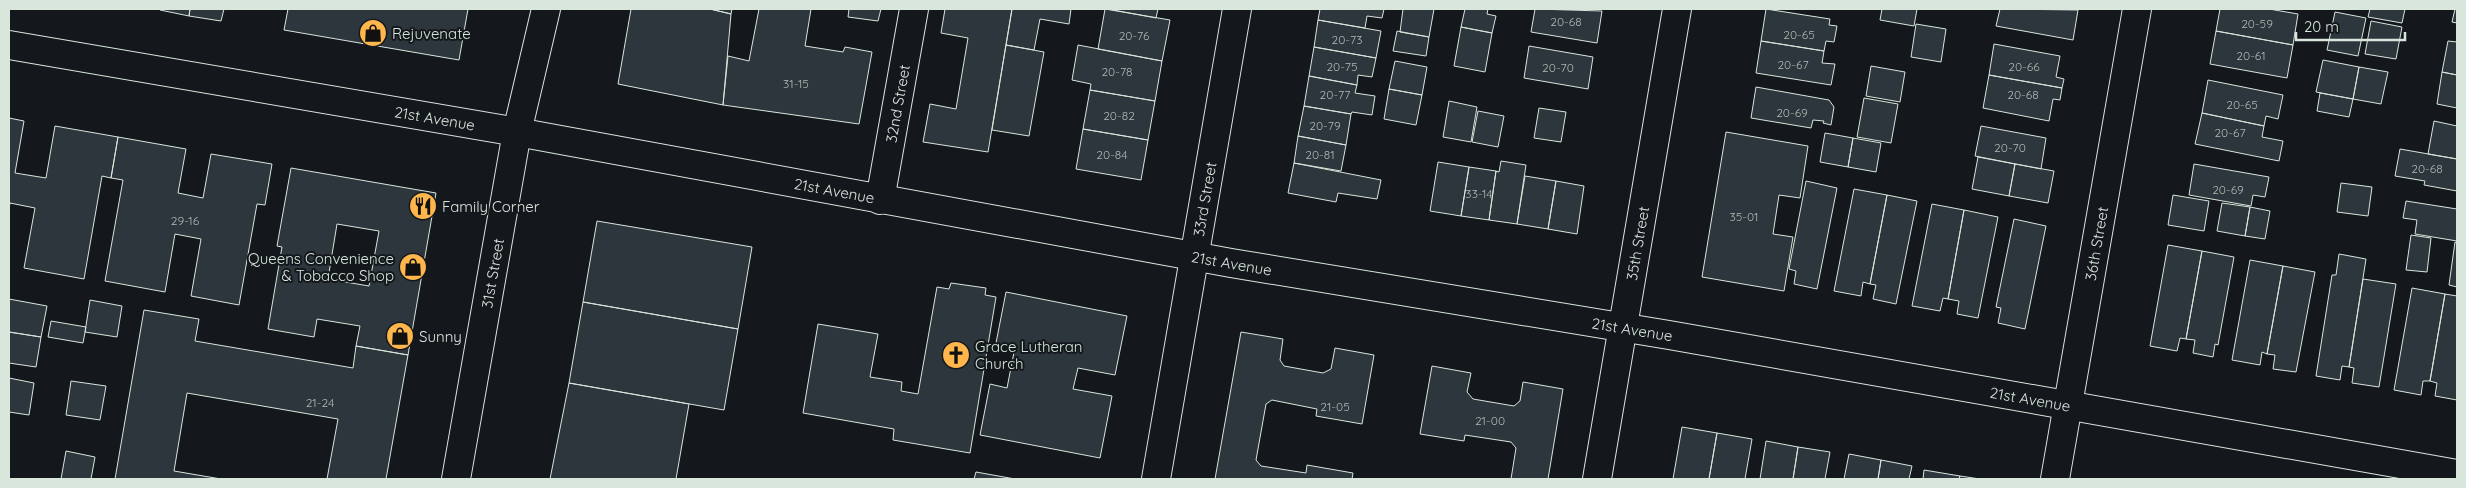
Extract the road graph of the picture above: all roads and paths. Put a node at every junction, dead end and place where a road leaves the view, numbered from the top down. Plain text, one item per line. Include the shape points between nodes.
1 (546, 9) edge
2 (914, 9) edge
3 (1238, 9) edge
4 (1677, 9) edge
5 (2136, 9) edge
6 (9, 46) edge
7 (517, 132) junction
8 (880, 200) junction
9 (1195, 256) junction
10 (1623, 328) junction
11 (2067, 407) junction
12 (2457, 474) edge
13 (456, 479) edge
14 (1156, 479) edge
15 (1597, 479) edge
16 (2055, 479) edge

1 - 7 street, 31st Street
2 - 8 street, 32nd Street
3 - 9 street, 33rd Street
4 - 10 street, 35th Street
5 - 11 street, 36th Street
6 - 7 street, 21st Avenue
7 - 8 street, 21st Avenue
7 - 13 street, 31st Street
8 - 9 street, 21st Avenue
9 - 10 street, 21st Avenue
9 - 14 street, 33rd Street
10 - 11 street, 21st Avenue
10 - 15 street, 35th Street
11 - 12 street, 21st Avenue
11 - 16 street, 36th Street

